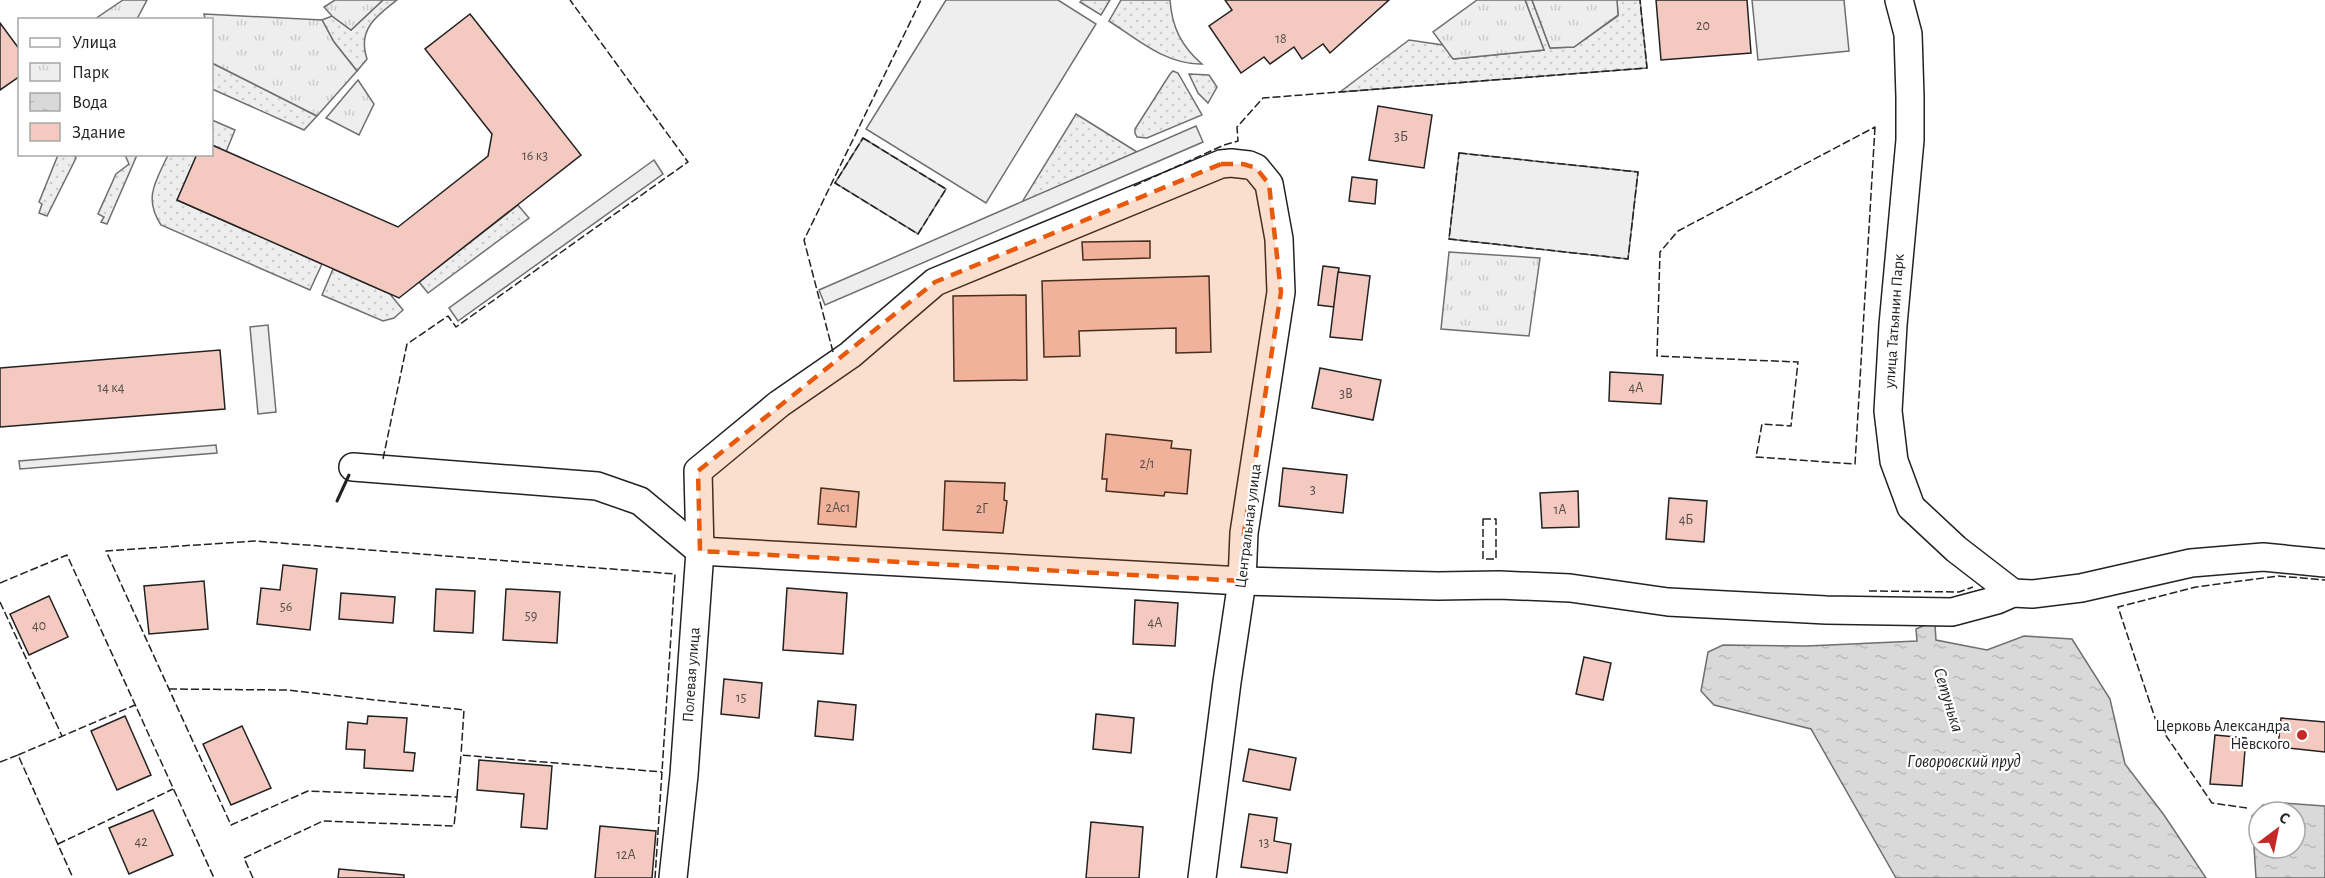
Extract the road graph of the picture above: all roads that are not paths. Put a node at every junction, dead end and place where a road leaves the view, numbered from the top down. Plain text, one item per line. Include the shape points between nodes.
1 (1899, 0) edge
2 (1264, 176) joint
3 (353, 467) dead end
4 (700, 551) junction
5 (2325, 563) edge
6 (1242, 582) junction
7 (2013, 593) junction
8 (673, 878) edge
9 (1202, 878) edge

1 - 7 street, улица Татьянин Парк via 1908,34 1910,140 1888,411 1894,461 1911,507 1956,549
2 - 4 street, Полевая улица via 1249,165 1221,164 935,282 850,355 779,404 698,471
2 - 6 street, Центральная улица via 1269,184 1279,239 1281,292 1244,533
3 - 4 street via 597,486 640,501
4 - 6 street
4 - 8 street, Полевая улица
5 - 7 street via 2263,557 2191,563 2081,588
6 - 7 street via 1570,588 1668,603 1953,612
6 - 9 street, Центральная улица

